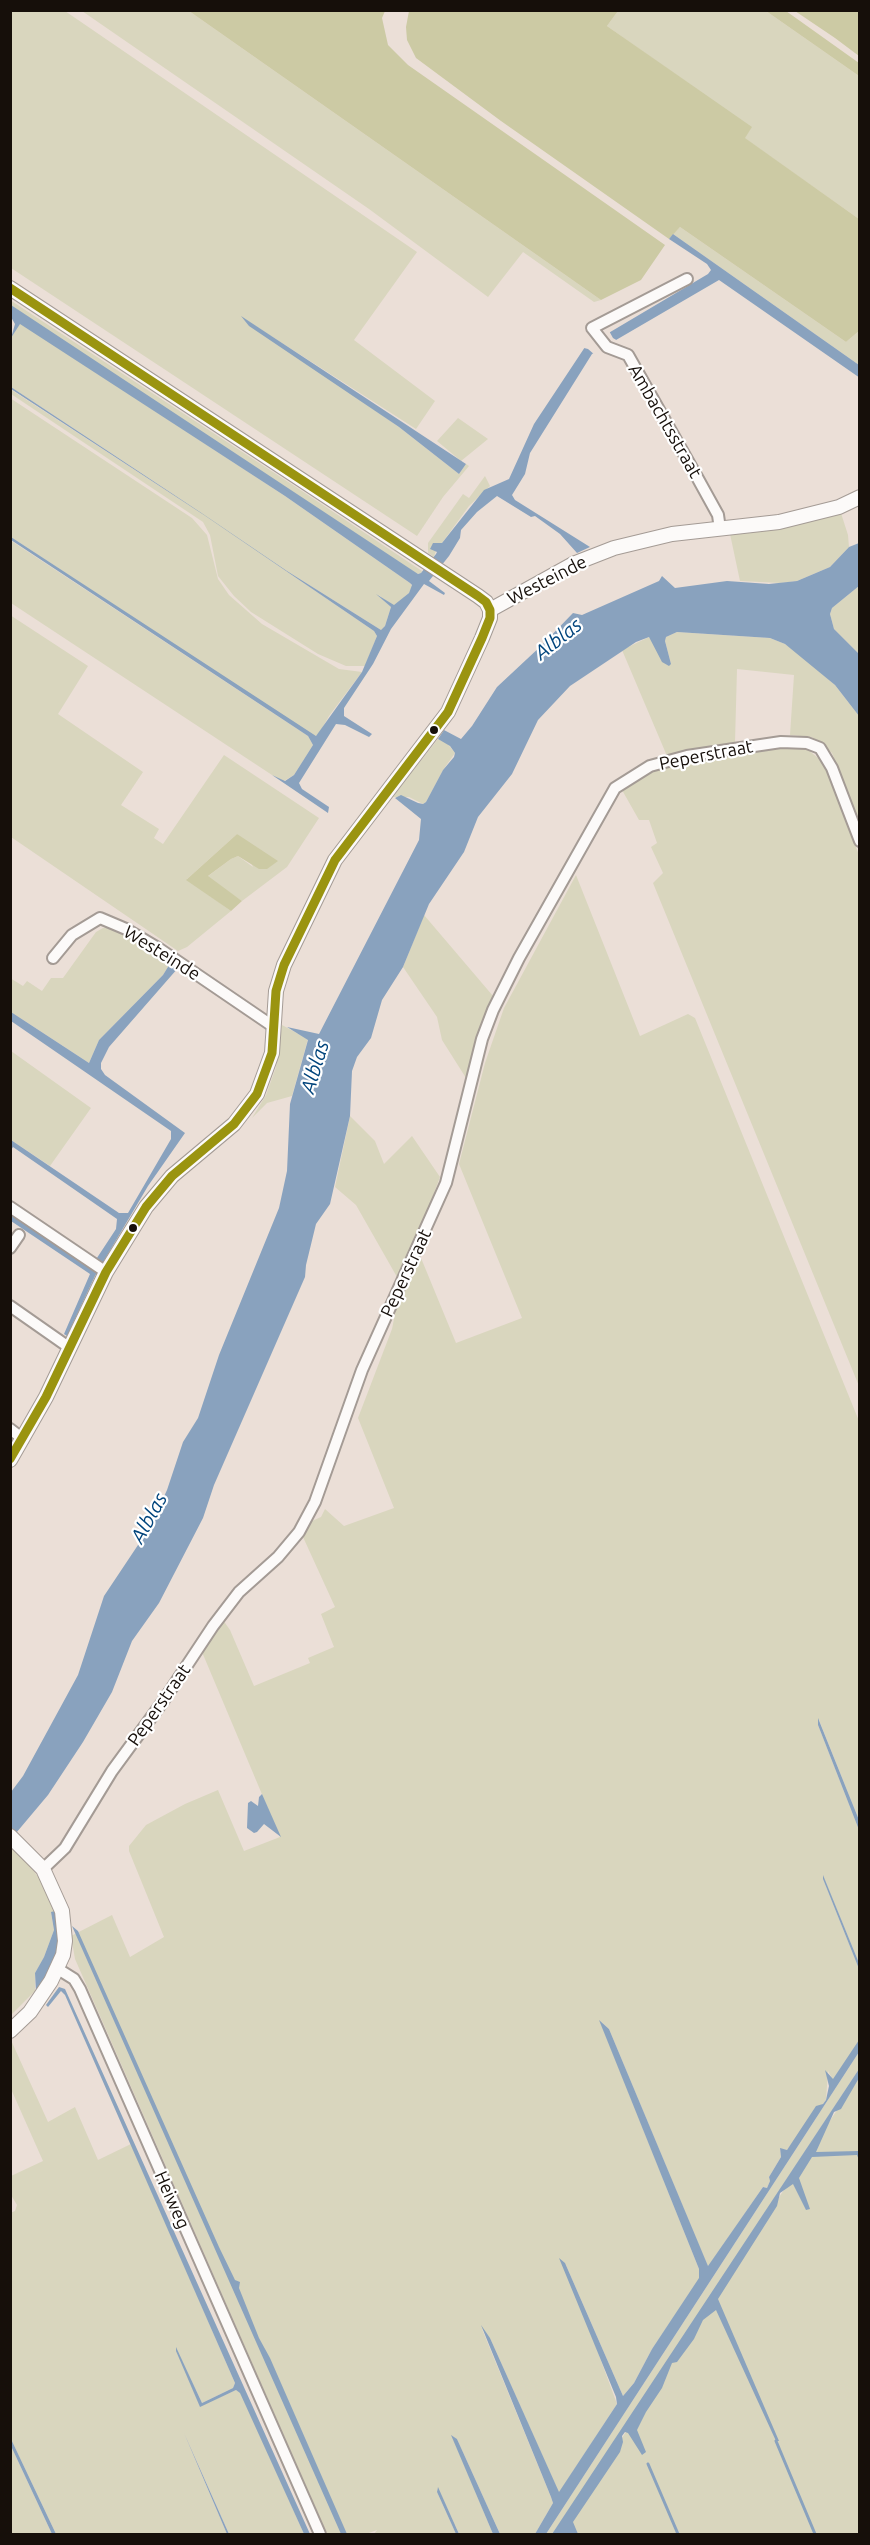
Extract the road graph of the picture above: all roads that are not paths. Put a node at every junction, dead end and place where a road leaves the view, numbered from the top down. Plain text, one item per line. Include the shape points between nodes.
1 (687, 279) dead end
2 (10, 288) edge
3 (860, 497) edge
4 (720, 529) junction
5 (490, 610) junction
6 (860, 841) edge
7 (53, 958) dead end
8 (274, 1027) junction
9 (10, 1207) edge
10 (19, 1235) dead end
11 (10, 1248) edge
12 (106, 1272) junction
13 (10, 1306) edge
14 (70, 1348) junction
15 (10, 1429) edge
16 (23, 1439) junction
17 (10, 1460) edge
18 (12, 1837) edge
19 (43, 1869) junction
20 (58, 1970) junction
21 (10, 2031) edge
22 (320, 2535) edge

1 - 4 street, Ambachtsstraat via 592,328 607,348 628,355 697,477
2 - 5 street via 484,600
3 - 4 street, Westeinde via 839,507 780,522
4 - 5 street, Westeinde via 672,534 614,548 573,564
5 - 8 street, Westeinde via 482,638 448,712 335,860 281,972
6 - 19 street, Peperstraat via 832,768 820,748 807,743 781,742 687,756 650,766 615,788 493,1010 446,1183 362,1370 315,1502 299,1532 239,1592 213,1626 112,1771 65,1848
7 - 8 street, Westeinde via 72,936 100,918 158,948
8 - 12 street, Westeinde via 272,1053 257,1095 234,1124 155,1195
9 - 12 street
10 - 11 street
12 - 14 street, Westeinde
13 - 14 street
14 - 16 street, Westeinde
15 - 16 street
16 - 17 street, Westeinde
18 - 19 street
19 - 20 street via 62,1911 63,1955
20 - 21 street via 30,2012
20 - 22 street, Heiweg via 74,1979 80,1989

